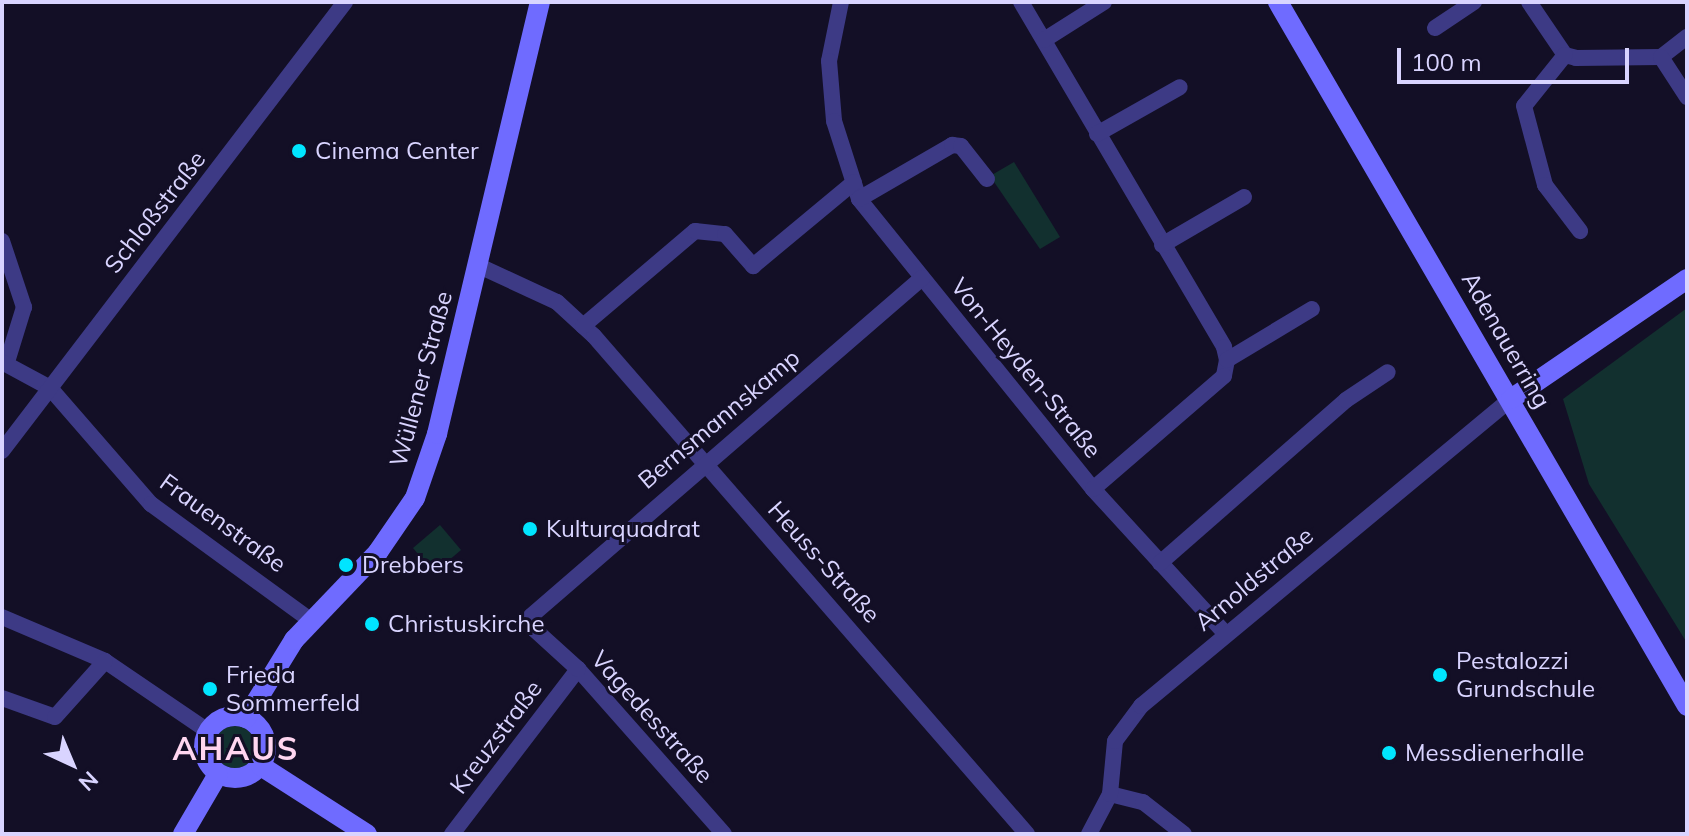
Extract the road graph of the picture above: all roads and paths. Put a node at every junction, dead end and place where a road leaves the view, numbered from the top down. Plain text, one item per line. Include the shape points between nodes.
1 (345, 2) edge
2 (540, 2) edge
3 (841, 2) edge
4 (1021, 2) edge
5 (1104, 2) edge
6 (1278, 2) edge
7 (1474, 2) edge
8 (1529, 2) edge
9 (1435, 28) dead end
10 (1687, 37) edge
11 (1044, 40) junction
12 (1565, 55) junction
13 (1661, 57) junction
14 (1180, 87) dead end
15 (1687, 97) edge
16 (1097, 134) junction
17 (987, 179) dead end
18 (856, 191) junction
19 (1244, 197) dead end
20 (1580, 231) dead end
21 (2, 241) edge
22 (1162, 245) junction
23 (477, 265) junction
24 (922, 278) junction
25 (1687, 279) edge
26 (1312, 309) dead end
27 (583, 326) junction
28 (1227, 360) junction
29 (4, 362) edge
30 (1388, 372) dead end
31 (50, 388) junction
32 (1511, 399) junction
33 (2, 451) edge
34 (703, 463) junction
35 (1093, 489) junction
36 (1160, 563) junction
37 (2, 617) edge
38 (310, 620) junction
39 (1226, 634) junction
40 (540, 636) joint
41 (105, 661) junction
42 (578, 669) junction
43 (1684, 695) edge
44 (2, 698) edge
45 (246, 718) junction
46 (208, 731) junction
47 (261, 766) junction
48 (218, 774) junction
49 (1110, 794) junction
50 (720, 833) edge
51 (183, 834) edge
52 (367, 834) edge
53 (452, 834) edge
54 (1027, 834) edge
55 (1089, 834) edge
56 (1184, 834) edge

1 - 31 street, Schloßstraße
2 - 23 street, Wüllener Straße
3 - 18 street, Von-Heyden-Straße via 829,61 834,121
4 - 11 street
5 - 11 street
6 - 32 street, Adenauerring
7 - 9 street
8 - 12 street
10 - 13 street
11 - 16 street
12 - 13 street
12 - 20 street via 1524,106 1545,185
13 - 15 street
14 - 16 street
16 - 22 street
17 - 18 street via 961,146 952,145
18 - 24 street, Von-Heyden-Straße
18 - 27 street via 753,266 725,234 695,231
19 - 22 street
21 - 29 street via 24,307
22 - 28 street
23 - 27 street, Heuss-Straße via 557,302
23 - 38 street, Wüllener Straße via 434,446 415,498 378,552
24 - 34 street, Bernsmannskamp
24 - 35 street, Von-Heyden-Straße
25 - 32 street
26 - 28 street
27 - 34 street, Heuss-Straße
28 - 35 street via 1224,376
29 - 31 street, Frauenstraße
30 - 36 street via 1346,400
31 - 33 street, Schloßstraße
31 - 38 street, Frauenstraße via 151,504
32 - 39 street, Arnoldstraße
32 - 43 street, Adenauerring
34 - 40 street, Bernsmannskamp via 537,607 531,621
34 - 54 street, Heuss-Straße
35 - 36 street, Von-Heyden-Straße
36 - 39 street, Von-Heyden-Straße
37 - 41 street
38 - 45 street, Wüllener Straße
39 - 49 street, Arnoldstraße via 1124,725 1111,757
40 - 42 street, Vagedesstraße
41 - 44 street via 55,717
41 - 46 street
42 - 50 street, Vagedesstraße
42 - 53 street, Kreuzstraße
45 - 46 street via 224,718
45 - 47 street via 265,738
46 - 48 street via 206,759
47 - 48 street via 241,778
47 - 52 street
48 - 51 street
49 - 55 street, Arnoldstraße
49 - 56 street via 1143,802

